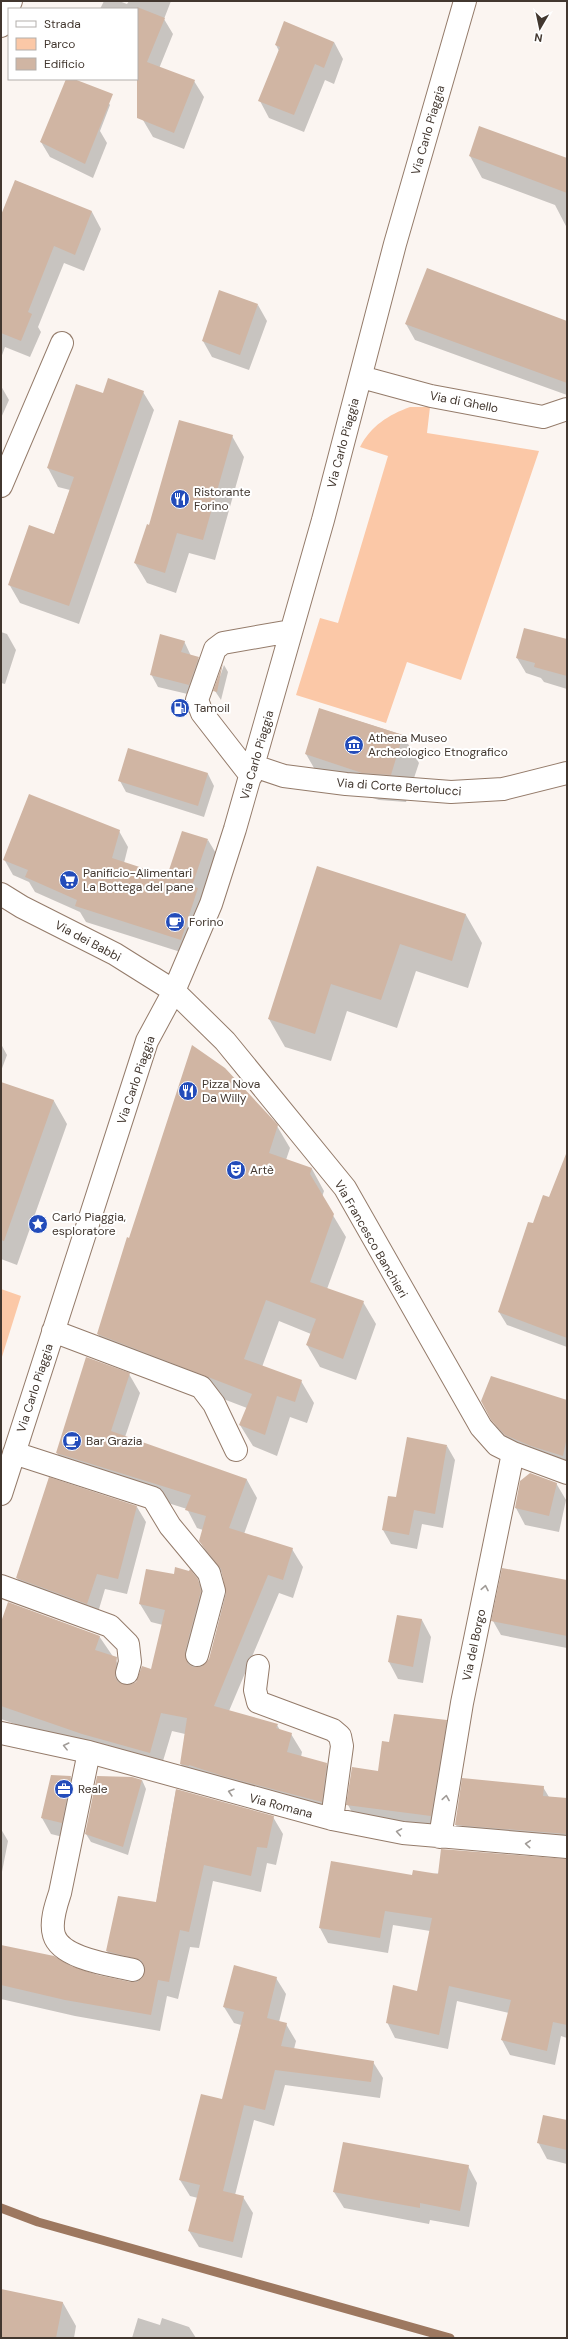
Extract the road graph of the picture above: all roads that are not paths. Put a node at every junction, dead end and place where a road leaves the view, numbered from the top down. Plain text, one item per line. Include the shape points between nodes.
1 (10, 1) edge
2 (466, 1) edge
3 (1, 26) edge
4 (62, 343) dead end
5 (361, 377) junction
6 (567, 409) edge
7 (1, 486) edge
8 (291, 631) junction
9 (253, 771) junction
10 (567, 774) edge
11 (1, 894) edge
12 (174, 991) junction
13 (53, 1331) junction
14 (236, 1450) dead end
15 (14, 1452) junction
16 (513, 1453) junction
17 (567, 1473) edge
18 (1, 1494) edge
19 (1, 1586) edge
20 (197, 1655) dead end
21 (258, 1666) dead end
22 (127, 1673) dead end
23 (1, 1733) edge
24 (89, 1752) junction
25 (332, 1819) junction
26 (440, 1837) junction
27 (567, 1847) edge
28 (133, 1970) dead end

1 - 3 street
2 - 5 street, Via Carlo Piaggia via 395,244
4 - 7 street
5 - 6 street, Via di Ghello via 431,396 543,417
5 - 8 street, Via Carlo Piaggia
8 - 9 street, Via Carlo Piaggia
8 - 9 street via 224,643 215,649 198,700 202,713
9 - 10 street, Via di Corte Bertolucci via 346,784 451,792 503,789
9 - 12 street, Via Carlo Piaggia via 211,904
11 - 12 street, Via dei Babbi via 115,954
12 - 13 street, Via Carlo Piaggia via 147,1041
12 - 16 street, Via Francesco Banchieri via 225,1041 345,1188 481,1427 497,1445
13 - 14 street via 201,1387 214,1404
13 - 15 street, Via Carlo Piaggia
15 - 18 street, Via Carlo Piaggia
15 - 20 street via 153,1498 170,1526 209,1573 214,1591
16 - 17 street, Via Francesco Banchieri
26 -> 16 street, Via del Borgo via 462,1703
19 - 22 street via 110,1626 128,1644 130,1662
21 - 25 street via 255,1690 258,1702 333,1730 340,1736 342,1746
24 -> 23 street, Via Romana
25 -> 24 street, Via Romana
24 - 28 street via 54,1912 54,1936 66,1951
26 -> 25 street, Via Romana via 403,1833
27 -> 26 street, Via Romana

